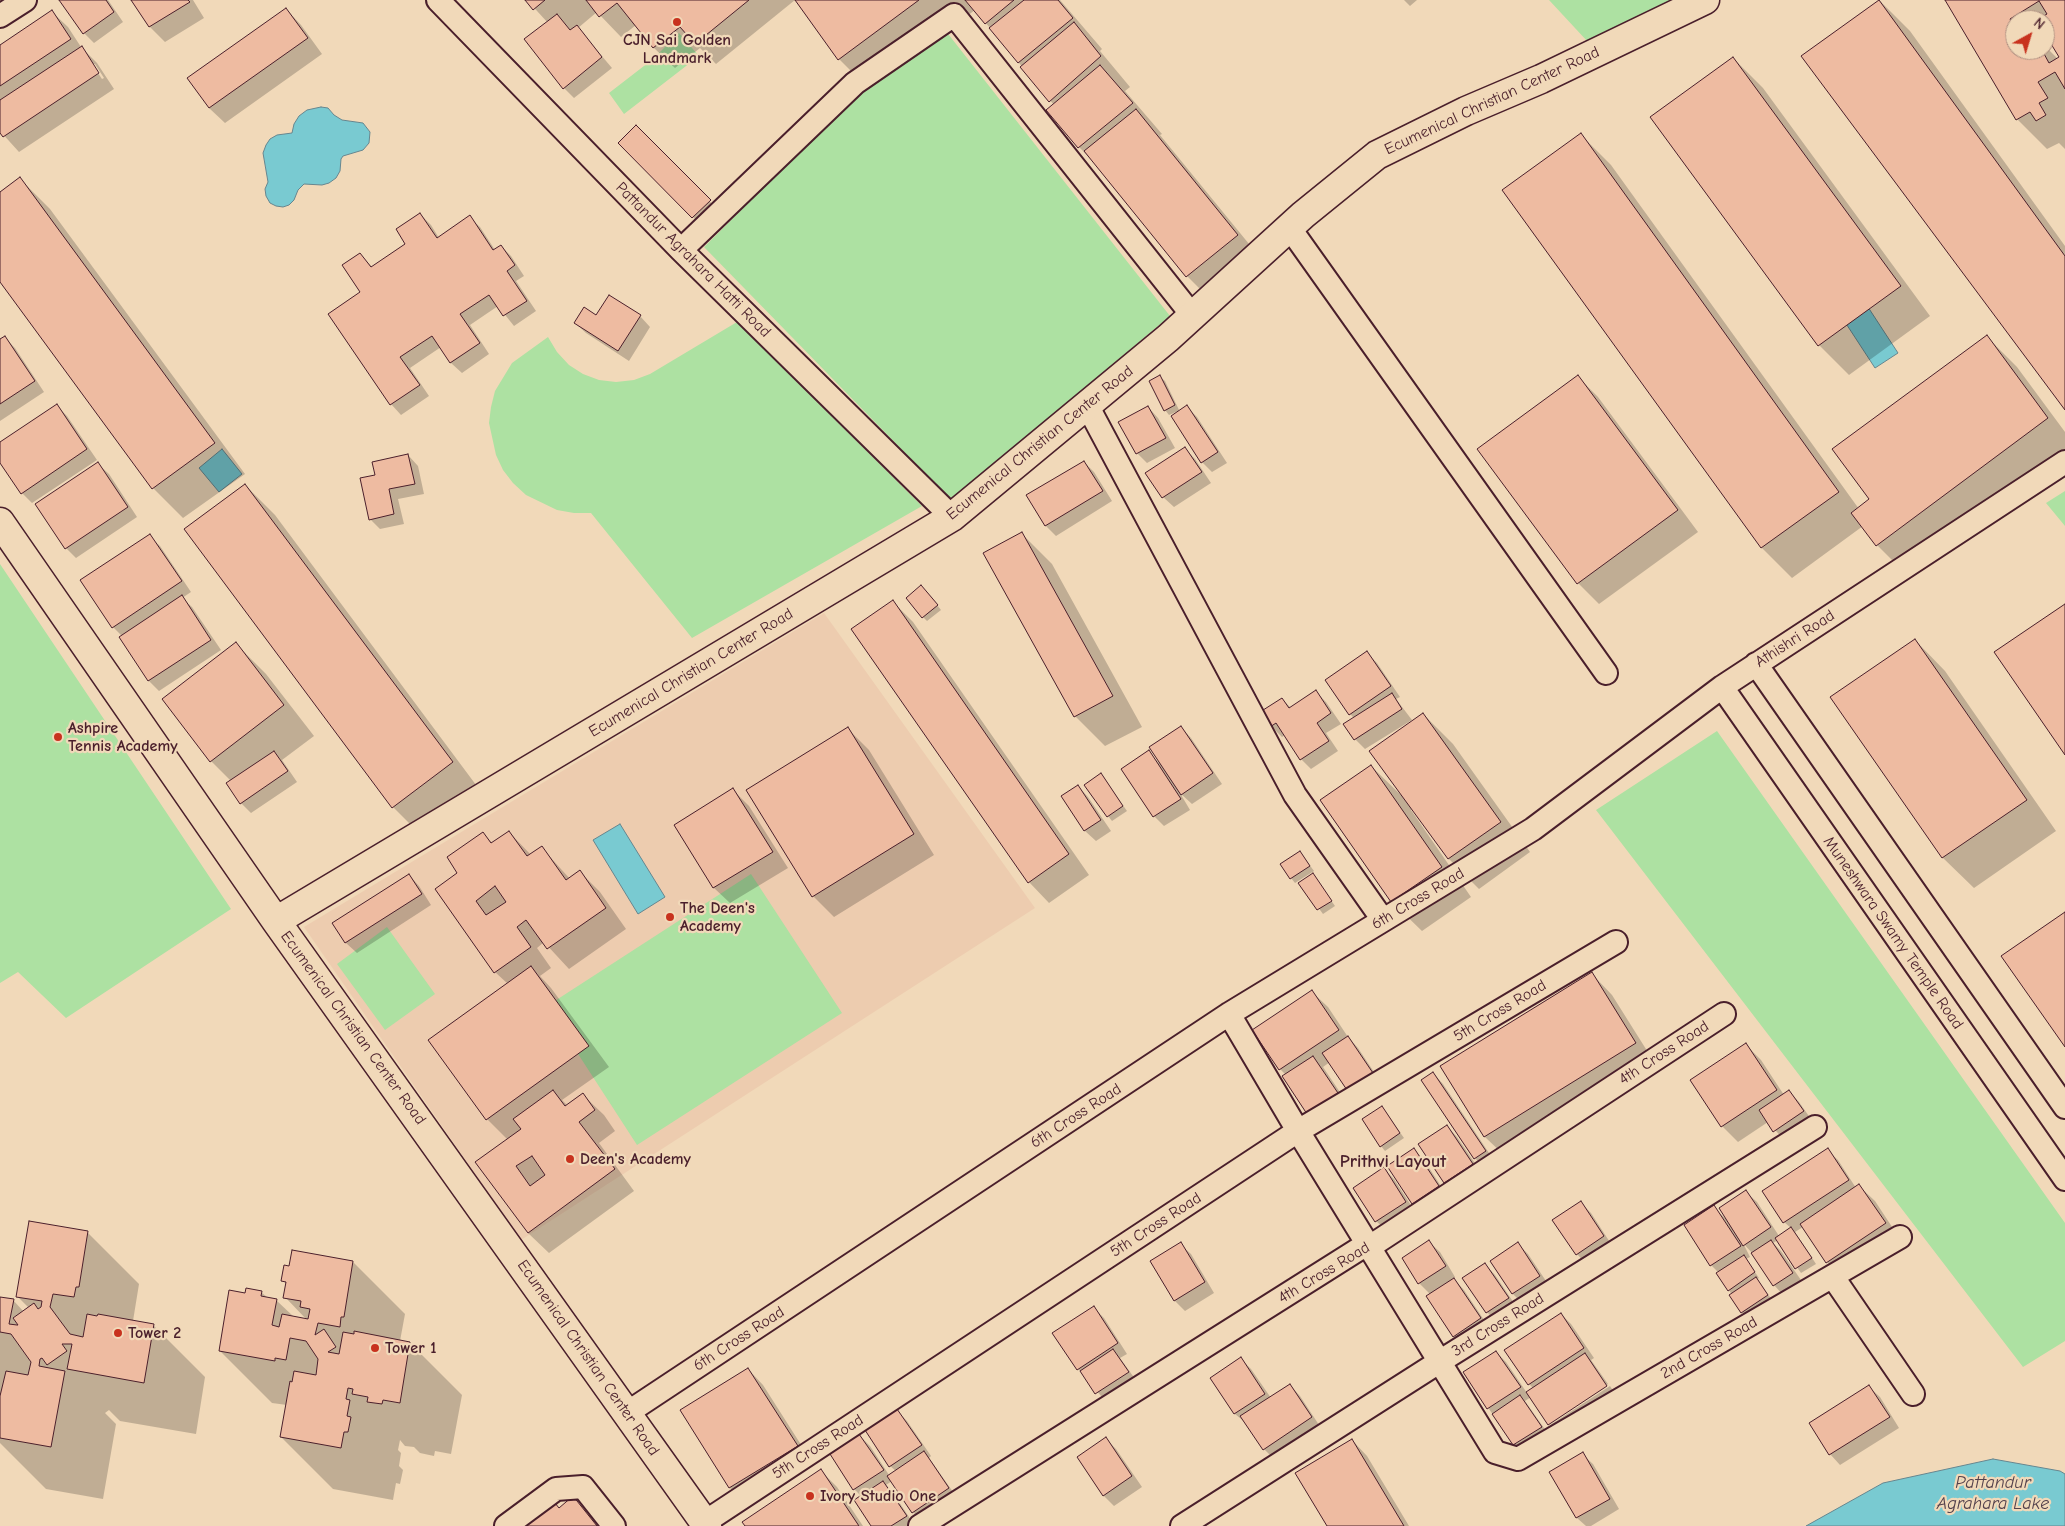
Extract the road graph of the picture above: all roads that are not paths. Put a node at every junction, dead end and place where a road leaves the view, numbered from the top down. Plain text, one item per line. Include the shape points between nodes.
1 (25, 0) edge
2 (438, 0) edge
3 (1705, 0) edge
4 (0, 16) edge
5 (1289, 227) junction
6 (681, 250) junction
7 (1192, 315) junction
8 (1087, 405) junction
9 (2065, 462) edge
10 (952, 517) junction
11 (0, 522) edge
12 (1756, 664) junction
13 (1606, 674) dead end
14 (1722, 687) junction
15 (1533, 829) joint
16 (1383, 920) junction
17 (276, 921) junction
18 (1616, 942) dead end
19 (1229, 1014) junction
20 (1724, 1014) dead end
21 (2065, 1107) edge
22 (1815, 1127) dead end
23 (1298, 1131) junction
24 (2065, 1179) edge
25 (1900, 1237) dead end
26 (1367, 1244) junction
27 (1833, 1277) junction
28 (1439, 1362) junction
29 (1913, 1394) dead end
30 (627, 1413) junction
31 (706, 1524) edge
32 (506, 1526) edge
33 (614, 1526) edge
34 (920, 1526) edge
35 (1182, 1526) edge

1 - 4 street
2 - 6 street, Pattandur Agrahara Hatti Road
3 - 5 street, Ecumenical Christian Center Road via 1377,155
5 - 7 street, Ecumenical Christian Center Road
5 - 13 street
6 - 7 street via 855,83 954,16
6 - 10 street, Pattandur Agrahara Hatti Road
7 - 8 street, Ecumenical Christian Center Road
8 - 10 street, Ecumenical Christian Center Road
8 - 16 street via 1295,794
9 - 12 street, Athishri Road
10 - 17 street, Ecumenical Christian Center Road
11 - 17 street
12 - 14 street, Athishri Road
12 - 21 street
14 - 15 street, Athishri Road
14 - 24 street, Muneshwara Swamy Temple Road
15 - 16 street, 6th Cross Road
16 - 19 street, 6th Cross Road
17 - 30 street, Ecumenical Christian Center Road
18 - 23 street, 5th Cross Road
19 - 23 street
19 - 30 street, 6th Cross Road
20 - 26 street, 4th Cross Road via 1377,1242
22 - 28 street, 3rd Cross Road
23 - 26 street
23 - 31 street, 5th Cross Road
25 - 27 street, 2nd Cross Road
26 - 28 street
26 - 34 street, 4th Cross Road
27 - 28 street, 2nd Cross Road via 1518,1459 1495,1452
27 - 29 street
28 - 35 street, 3rd Cross Road
30 - 31 street, Ecumenical Christian Center Road
32 - 33 street via 556,1489 583,1487

